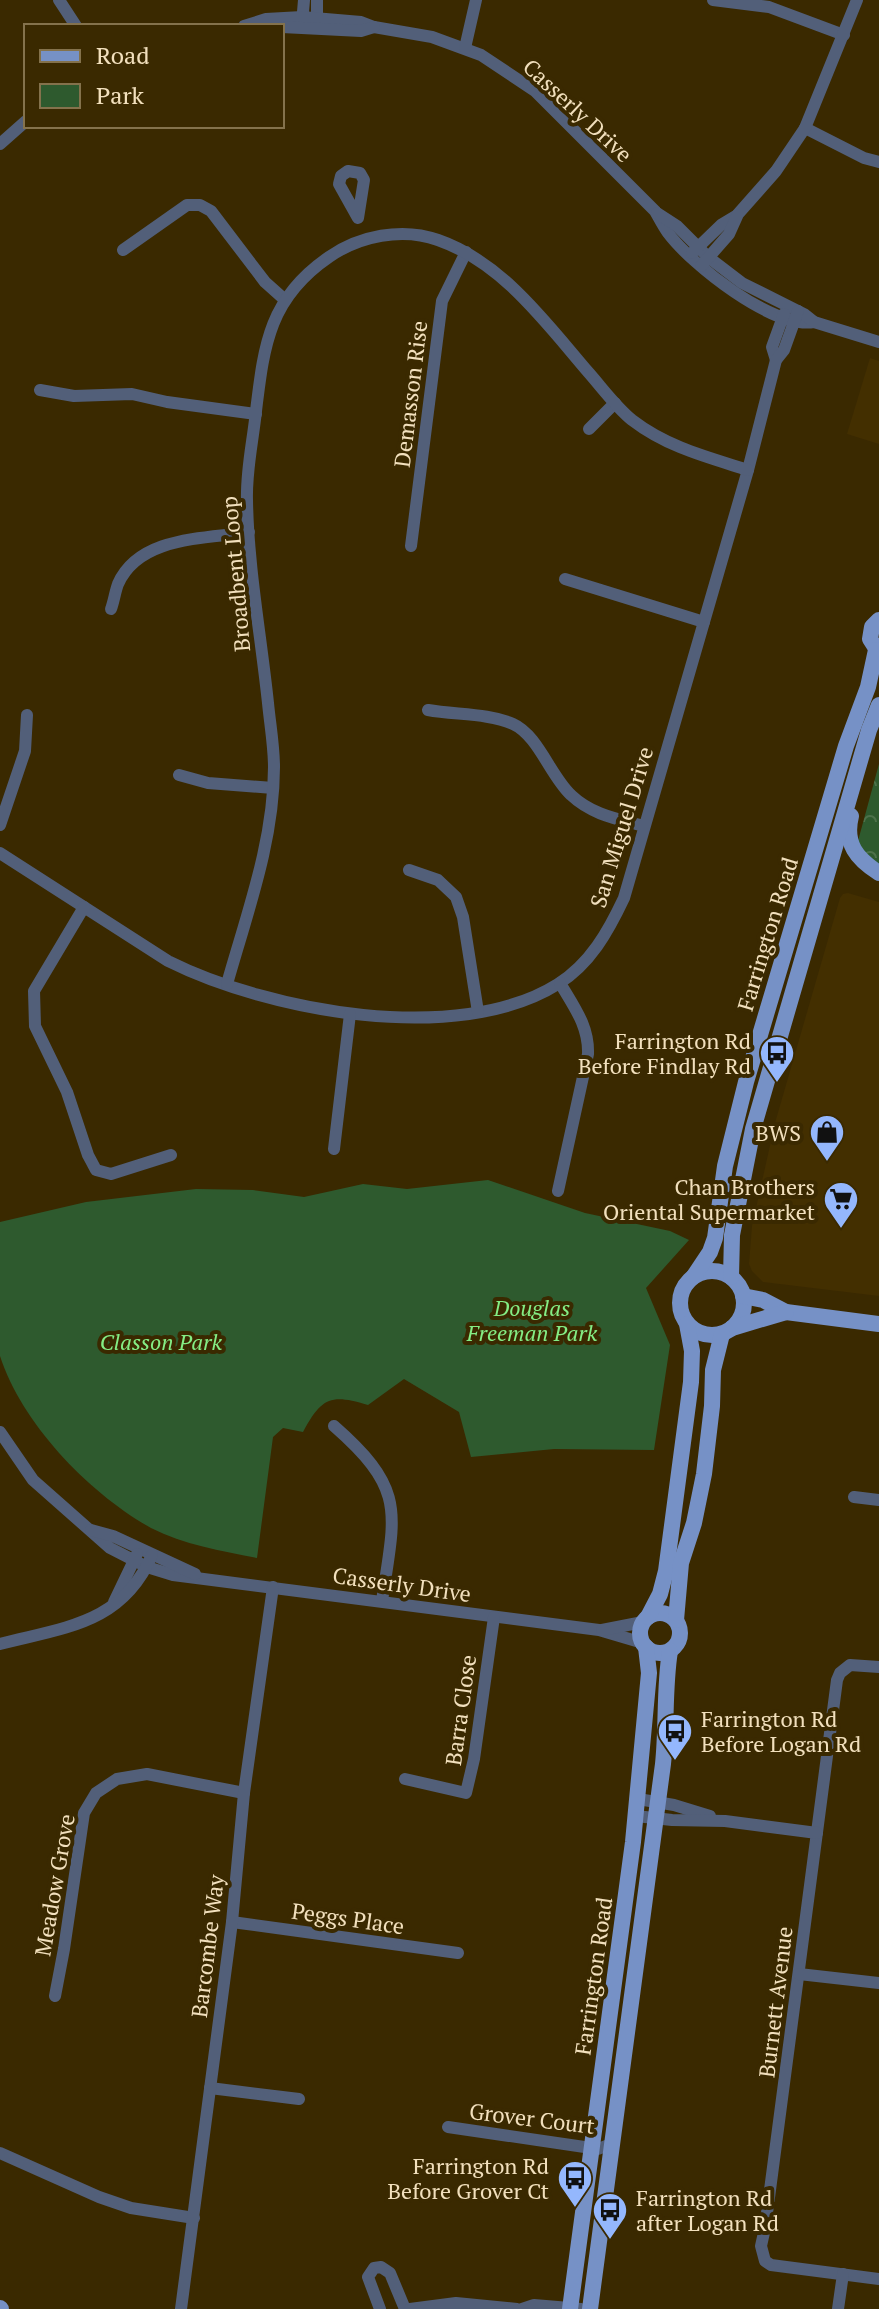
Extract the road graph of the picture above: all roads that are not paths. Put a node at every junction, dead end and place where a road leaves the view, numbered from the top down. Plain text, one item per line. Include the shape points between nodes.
1 (59, 0) edge
2 (304, 0) edge
3 (317, 0) edge
4 (476, 0) edge
5 (713, 0) edge
6 (857, 0) edge
7 (302, 22) junction
8 (317, 22) junction
9 (75, 24) edge
10 (256, 24) edge
11 (284, 26) edge
12 (844, 35) junction
13 (465, 48) junction
14 (24, 123) edge
15 (805, 128) junction
16 (0, 144) edge
17 (879, 162) edge
18 (738, 214) junction
19 (358, 218) dead end
20 (363, 239) junction
21 (123, 250) dead end
22 (694, 251) junction
23 (466, 252) junction
24 (705, 262) junction
25 (284, 299) junction
26 (790, 314) junction
27 (879, 342) edge
28 (40, 390) dead end
29 (615, 403) junction
30 (256, 414) junction
31 (589, 429) dead end
32 (748, 470) junction
33 (249, 532) junction
34 (411, 546) dead end
35 (565, 579) dead end
36 (111, 609) dead end
37 (879, 620) edge
38 (704, 622) junction
39 (877, 652) edge
40 (879, 705) edge
41 (428, 710) dead end
42 (27, 715) dead end
43 (869, 730) junction
44 (179, 775) dead end
45 (273, 788) junction
46 (0, 825) edge
47 (644, 826) junction
48 (0, 853) edge
49 (409, 870) dead end
50 (879, 873) edge
51 (84, 907) junction
52 (560, 983) junction
53 (227, 984) junction
54 (478, 1012) junction
55 (350, 1014) junction
56 (334, 1149) dead end
57 (171, 1155) dead end
58 (558, 1191) dead end
59 (694, 1276) junction
60 (731, 1277) junction
61 (743, 1296) junction
62 (786, 1312) junction
63 (687, 1324) junction
64 (879, 1324) edge
65 (727, 1331) junction
66 (334, 1426) dead end
67 (0, 1432) edge
68 (3, 1447) edge
69 (854, 1497) dead end
70 (879, 1500) edge
71 (136, 1554) junction
72 (149, 1561) junction
73 (273, 1587) junction
74 (382, 1601) junction
75 (111, 1608) junction
76 (494, 1617) junction
77 (645, 1619) junction
78 (676, 1620) junction
79 (599, 1630) junction
80 (0, 1644) edge
81 (644, 1645) junction
82 (670, 1651) junction
83 (879, 1667) edge
84 (405, 1779) dead end
85 (244, 1793) junction
86 (637, 1807) junction
87 (657, 1810) junction
88 (817, 1833) junction
89 (232, 1922) junction
90 (458, 1953) dead end
91 (799, 1974) junction
92 (879, 1983) edge
93 (55, 1996) dead end
94 (210, 2088) junction
95 (299, 2099) dead end
96 (448, 2127) dead end
97 (611, 2144) junction
98 (592, 2148) junction
99 (0, 2153) edge
100 (194, 2218) junction
101 (843, 2274) junction
102 (879, 2279) edge
103 (574, 2308) edge
104 (181, 2309) edge
105 (380, 2309) edge
106 (407, 2309) edge
107 (519, 2309) edge
108 (590, 2309) edge
109 (838, 2309) edge

1 - 9 street
2 - 7 street
3 - 8 street
4 - 13 street
5 - 12 street via 769,7
6 - 12 street
7 - 8 street, Casserly Drive
7 - 10 street, Casserly Drive via 266,19
7 - 11 street, Casserly Drive
8 - 13 street, Casserly Drive via 361,22
12 - 15 street
13 - 22 street, Casserly Drive via 535,91 655,211 668,234
14 - 16 street
15 - 17 street
15 - 18 street
18 - 22 street
18 - 24 street
19 - 20 street
20 - 23 street, Broadbent Loop via 417,235
20 - 25 street, Broadbent Loop via 318,264
21 - 25 street via 187,205 200,205 211,211
22 - 24 street, Casserly Drive
23 - 29 street, Broadbent Loop via 516,292
23 - 34 street, Demasson Rise via 442,301
24 - 26 street, Casserly Drive via 733,291
25 - 30 street, Broadbent Loop via 268,333
26 - 27 street, Casserly Drive
26 - 32 street, San Miguel Drive via 772,347 776,360
28 - 30 street via 74,396 132,394
29 - 31 street
29 - 32 street, Broadbent Loop via 667,442
30 - 33 street, Broadbent Loop via 247,476
32 - 38 street, San Miguel Drive
33 - 36 street via 149,551 135,560 118,584
33 - 45 street, Broadbent Loop
35 - 38 street
37 - 39 main road, Farrington Road via 870,633
38 - 47 street, San Miguel Drive
39 - 59 main road, Farrington Road via 746,1082 725,1166 715,1238
40 - 43 main road, Farrington Road
41 - 47 street via 516,725 569,794 595,813
42 - 46 street via 25,751
43 - 50 main road via 870,751 849,841 862,862
43 - 60 main road, Farrington Road via 753,1129 732,1235
44 - 45 street
45 - 53 street, Broadbent Loop via 265,850
47 - 52 street, San Miguel Drive via 624,898 608,931 590,957
48 - 51 street, San Miguel Drive
49 - 54 street via 438,880 456,897
51 - 53 street, San Miguel Drive via 168,961
51 - 57 street via 34,991 35,1026 96,1170 111,1174
52 - 54 street, San Miguel Drive via 536,996
52 - 58 street via 589,1040
53 - 55 street, San Miguel Drive
54 - 55 street, San Miguel Drive via 402,1019
55 - 56 street
59 - 60 main road via 712,1271
59 - 63 main road via 681,1293
60 - 61 main road
61 - 62 main road
61 - 65 main road via 743,1313
62 - 64 main road
62 - 65 main road
63 - 65 main road via 703,1334
63 - 77 main road via 691,1382 666,1571
65 - 78 main road via 713,1370 704,1474 681,1563
66 - 74 street via 371,1462 388,1490 393,1524
67 - 68 street, Casserly Drive
68 - 71 street, Casserly Drive via 88,1529 113,1536
69 - 70 street
71 - 72 street, Casserly Drive
71 - 75 street
72 - 73 street, Casserly Drive via 177,1564 200,1577
72 - 75 street via 129,1594
73 - 74 street, Casserly Drive
73 - 85 street, Barcombe Way
74 - 76 street, Casserly Drive
75 - 80 street via 93,1619
76 - 79 street, Casserly Drive
76 - 84 street, Barra Close via 466,1793
77 - 78 main road via 659,1612
77 - 79 street, Casserly Drive
77 - 81 main road via 640,1633
78 - 82 main road via 680,1637
79 - 81 street, Casserly Drive
81 - 82 main road via 657,1653
81 - 86 main road, Farrington Road via 649,1673
82 - 87 main road, Farrington Road
83 - 88 street, Burnett Avenue via 850,1665 837,1680
85 - 89 street, Barcombe Way
85 - 93 street, Meadow Grove via 147,1774 117,1779 96,1793 84,1813
86 - 87 street
86 - 98 main road, Farrington Road
87 - 88 street via 674,1805 725,1821
87 - 97 main road, Farrington Road
88 - 91 street, Burnett Avenue
89 - 90 street, Peggs Place
89 - 94 street, Barcombe Way
91 - 92 street
91 - 101 street, Burnett Avenue via 761,2246 771,2265
94 - 95 street
94 - 100 street, Barcombe Way
96 - 98 street, Grover Court
97 - 98 street, Grover Court
97 - 108 main road, Farrington Road
98 - 103 main road, Farrington Road
99 - 100 street via 109,2201
100 - 104 street, Barcombe Way
101 - 102 street, Burnett Avenue
101 - 109 street
103 - 107 street
105 - 106 street via 368,2277 381,2267 390,2273
106 - 107 street via 456,2303

